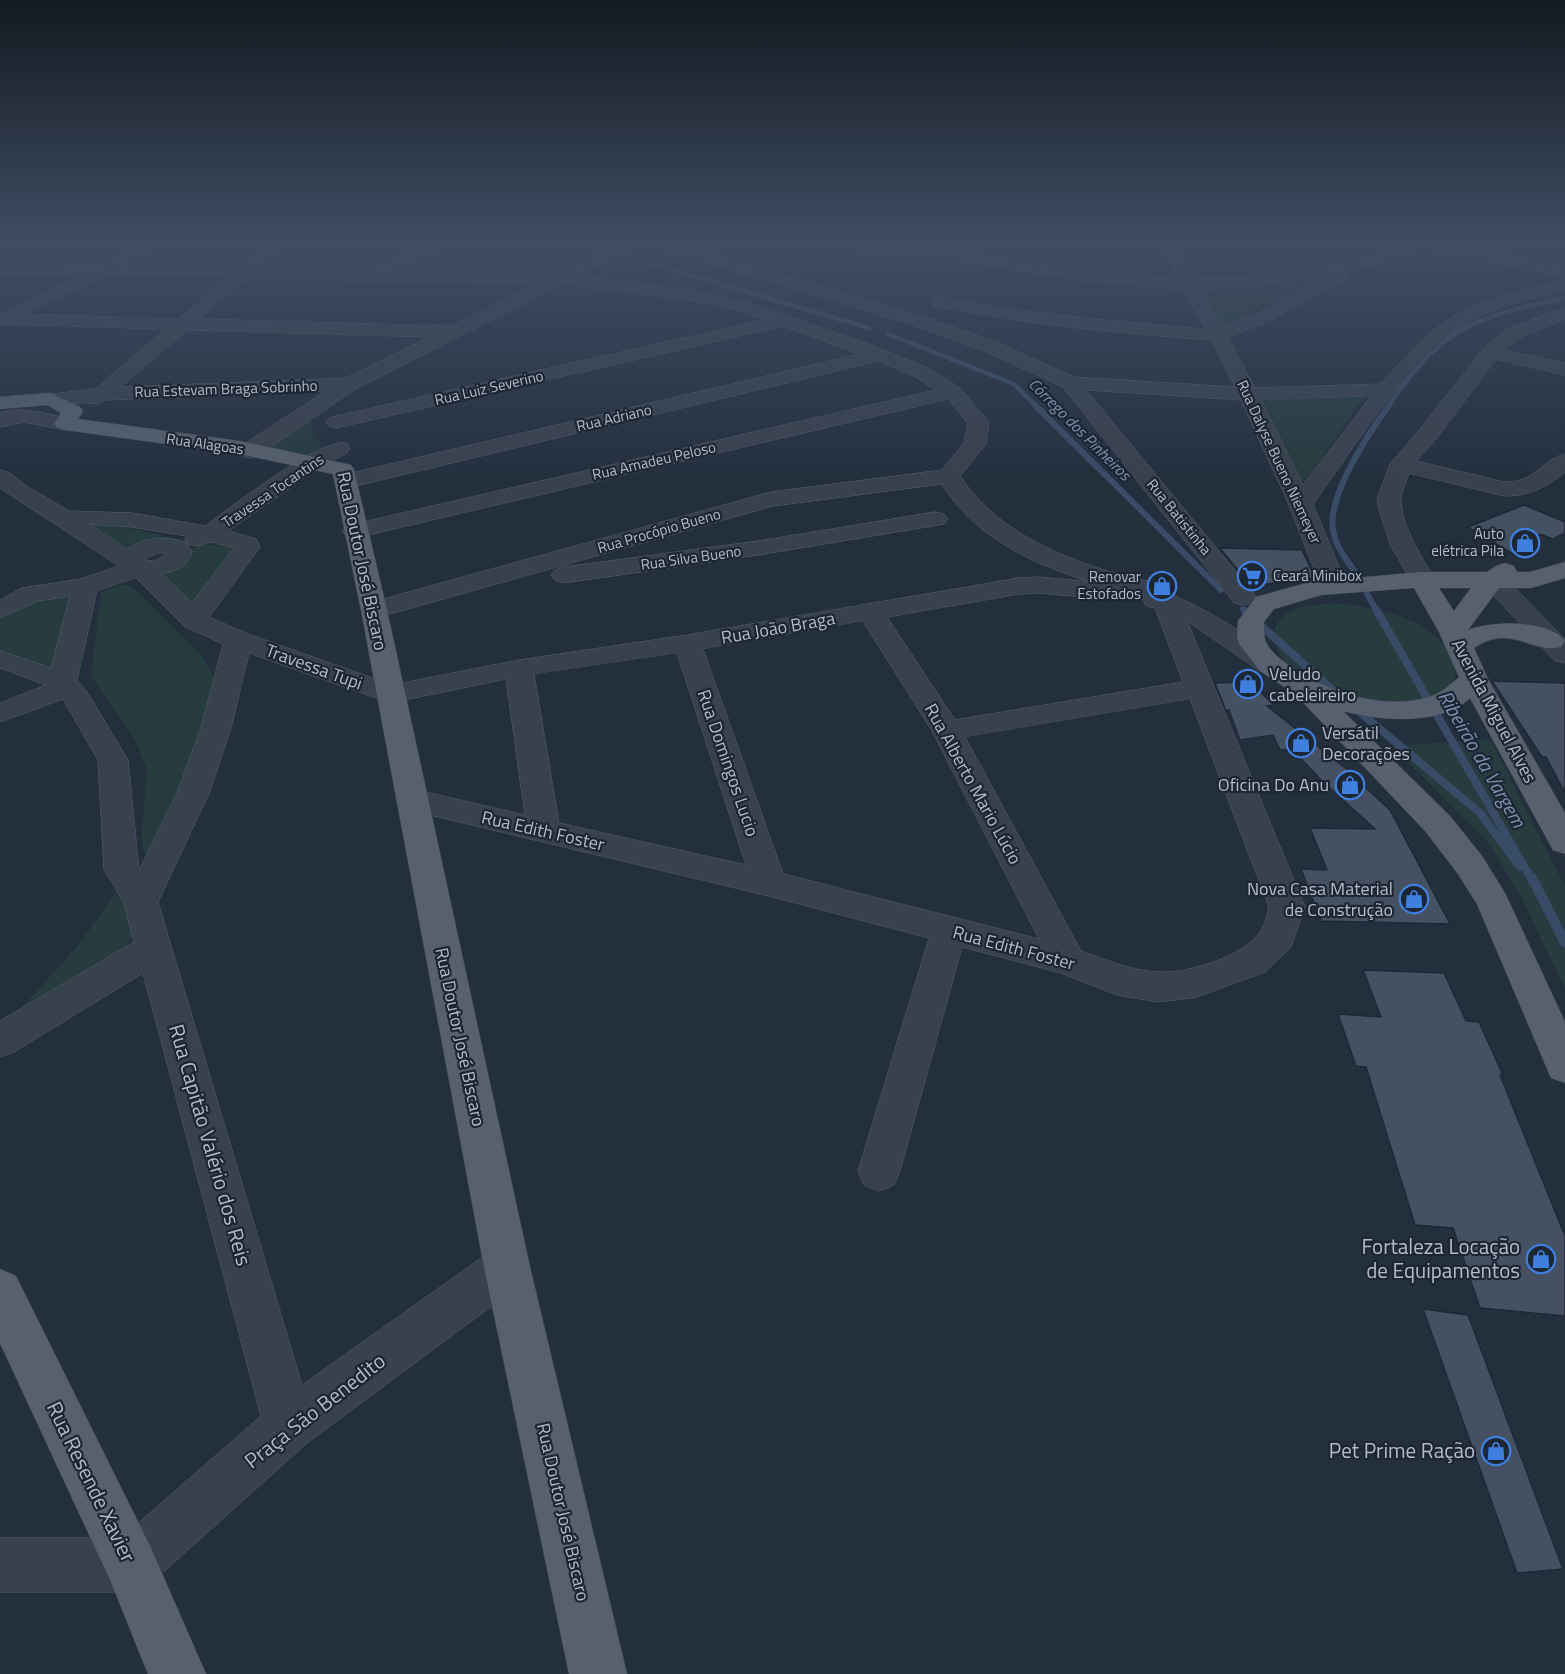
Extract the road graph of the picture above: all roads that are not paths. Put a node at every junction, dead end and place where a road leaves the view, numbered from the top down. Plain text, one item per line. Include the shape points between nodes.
1 (145, 322) edge
2 (472, 322) edge
3 (777, 322) edge
4 (786, 322) edge
5 (907, 322) edge
6 (922, 322) edge
7 (1062, 322) edge
8 (1209, 322) edge
9 (1250, 322) edge
10 (1456, 322) edge
11 (1545, 322) edge
12 (185, 323) junction
13 (895, 328) dead end
14 (452, 332) junction
15 (1216, 335) junction
16 (872, 347) junction
17 (1491, 352) junction
18 (1565, 369) edge
19 (1070, 383) junction
20 (350, 384) junction
21 (1386, 390) junction
22 (953, 392) junction
23 (102, 394) junction
24 (1248, 394) junction
25 (50, 399) junction
26 (330, 399) junction
27 (6, 413) edge
28 (69, 417) junction
29 (336, 422) junction
30 (249, 451) junction
31 (1565, 461) edge
32 (1401, 464) junction
33 (335, 465) junction
34 (949, 476) junction
35 (0, 477) edge
36 (1301, 504) junction
37 (732, 510) junction
38 (65, 518) junction
39 (936, 519) dead end
40 (355, 531) junction
41 (208, 534) junction
42 (758, 548) junction
43 (1565, 555) edge
44 (137, 567) junction
45 (1565, 570) edge
46 (1492, 579) junction
47 (1422, 580) junction
48 (85, 586) junction
49 (1335, 586) junction
50 (444, 592) junction
51 (1290, 594) junction
52 (1243, 597) junction
53 (0, 610) edge
54 (374, 610) junction
55 (871, 612) junction
56 (1181, 614) junction
57 (193, 620) junction
58 (1456, 639) junction
59 (238, 640) junction
60 (687, 643) junction
61 (1558, 648) edge
62 (0, 659) edge
63 (1270, 665) junction
64 (519, 668) junction
65 (1474, 679) junction
66 (65, 684) junction
67 (1302, 687) junction
68 (1200, 688) junction
69 (390, 694) junction
70 (0, 713) edge
71 (947, 731) junction
72 (412, 800) junction
73 (544, 832) junction
74 (1565, 842) edge
75 (769, 883) junction
76 (131, 885) junction
77 (949, 930) junction
78 (154, 948) junction
79 (1068, 961) junction
80 (0, 1041) edge
81 (1565, 1066) edge
82 (879, 1171) dead end
83 (507, 1268) junction
84 (0, 1292) edge
85 (289, 1425) junction
86 (0, 1565) edge
87 (131, 1565) junction
88 (177, 1674) edge
89 (598, 1674) edge

1 - 12 street
2 - 14 street
3 - 29 street, Rua Luiz Severino
4 - 16 street
5 - 13 street
6 - 19 street, Rua Batistinha via 989,346
7 - 15 street
8 - 15 street, Rua Dalyse Bueno Niemeyer
9 - 15 street
10 - 21 street
11 - 17 street via 1512,334
12 - 14 street
12 - 23 street
14 - 20 street
15 - 24 street, Rua Dalyse Bueno Niemeyer
16 - 22 street
16 - 33 street, Rua Adriano
17 - 18 street
17 - 32 street
19 - 24 street
19 - 52 street, Rua Batistinha
20 - 23 street, Rua Estevam Braga Sobrinho
20 - 26 street
21 - 24 street
21 - 36 street
22 - 34 street via 979,422 975,444
22 - 40 street, Rua Amadeu Peloso
23 - 25 street, Rua Estevam Braga Sobrinho
23 - 28 street
24 - 36 street, Rua Dalyse Bueno Niemeyer
25 - 27 main road
25 - 28 main road, Rua Alagoas
26 - 29 street, Rua Doutor José Biscaro
26 - 30 street
27 - 28 street, Rua Alagoas
28 - 30 main road, Rua Alagoas
29 - 33 street, Rua Doutor José Biscaro
30 - 33 main road, Rua Alagoas
31 - 32 street via 1532,488 1521,490
32 - 47 street via 1389,499 1390,510
33 - 40 main road, Rua Doutor José Biscaro
33 - 41 street, Travessa Tocantins
34 - 37 street, Rua Procópio Bueno via 771,499
34 - 56 street via 968,503 999,531 1084,571 1150,591
35 - 38 street
36 - 49 street, Rua Dalyse Bueno Niemeyer
37 - 42 street
37 - 50 street, Rua Procópio Bueno
38 - 41 street via 100,516
38 - 44 street
39 - 42 street, Rua Silva Bueno
40 - 54 main road, Rua Doutor José Biscaro
41 - 44 street, Travessa Tocantins via 176,547 179,556 165,566
41 - 57 street via 248,547
42 - 50 street, Rua Silva Bueno
43 - 46 main road via 1503,572
44 - 48 street
44 - 57 street
45 - 46 main road via 1531,580
46 - 47 main road
46 - 58 main road
46 - 61 street
47 - 49 main road
47 - 58 main road, Avenida Miguel Alves
48 - 53 street via 31,594
48 - 66 street
49 - 51 main road
49 - 58 main road via 1411,604
50 - 54 street, Rua Procópio Bueno
51 - 52 street
51 - 63 main road via 1265,603 1251,621 1252,642
52 - 56 street
54 - 69 main road, Rua Doutor José Biscaro
55 - 56 street, Rua João Braga via 1040,585 1112,592
55 - 60 street, Rua João Braga
55 - 71 street, Rua Alberto Mario Lúcio
56 - 63 street
56 - 68 street, Rua Edith Foster
57 - 59 street, Travessa Tupi
58 - 61 main road via 1495,630 1521,632
58 - 65 main road, Avenida Miguel Alves
59 - 69 street, Travessa Tupi
59 - 76 street via 216,728 194,791
60 - 64 street, Rua João Braga
60 - 75 street, Rua Domingos Lucio
62 - 66 street
63 - 67 main road
64 - 69 street, Rua João Braga
64 - 73 street
65 - 67 main road via 1454,699 1415,710 1368,708
65 - 74 main road, Avenida Miguel Alves
66 - 70 street
66 - 76 street, Rua Capitão Valério dos Reis via 113,760
67 - 81 main road via 1438,824 1470,865 1493,902
68 - 71 street
68 - 79 street, Rua Edith Foster via 1287,907 1278,937 1252,962 1197,982 1159,987 1117,980
69 - 72 main road, Rua Doutor José Biscaro
71 - 79 street, Rua Alberto Mario Lúcio
72 - 73 street, Rua Edith Foster
72 - 83 main road, Rua Doutor José Biscaro
73 - 75 street, Rua Edith Foster
75 - 77 street, Rua Edith Foster
76 - 78 street, Rua Capitão Valério dos Reis
77 - 79 street, Rua Edith Foster
77 - 82 street
78 - 80 street
78 - 85 street, Rua Capitão Valério dos Reis
83 - 85 street, Praça São Benedito
83 - 89 main road, Rua Doutor José Biscaro
84 - 87 main road, Rua Resende Xavier
85 - 87 street, Praça São Benedito
86 - 87 street
87 - 88 main road, Rua Resende Xavier

